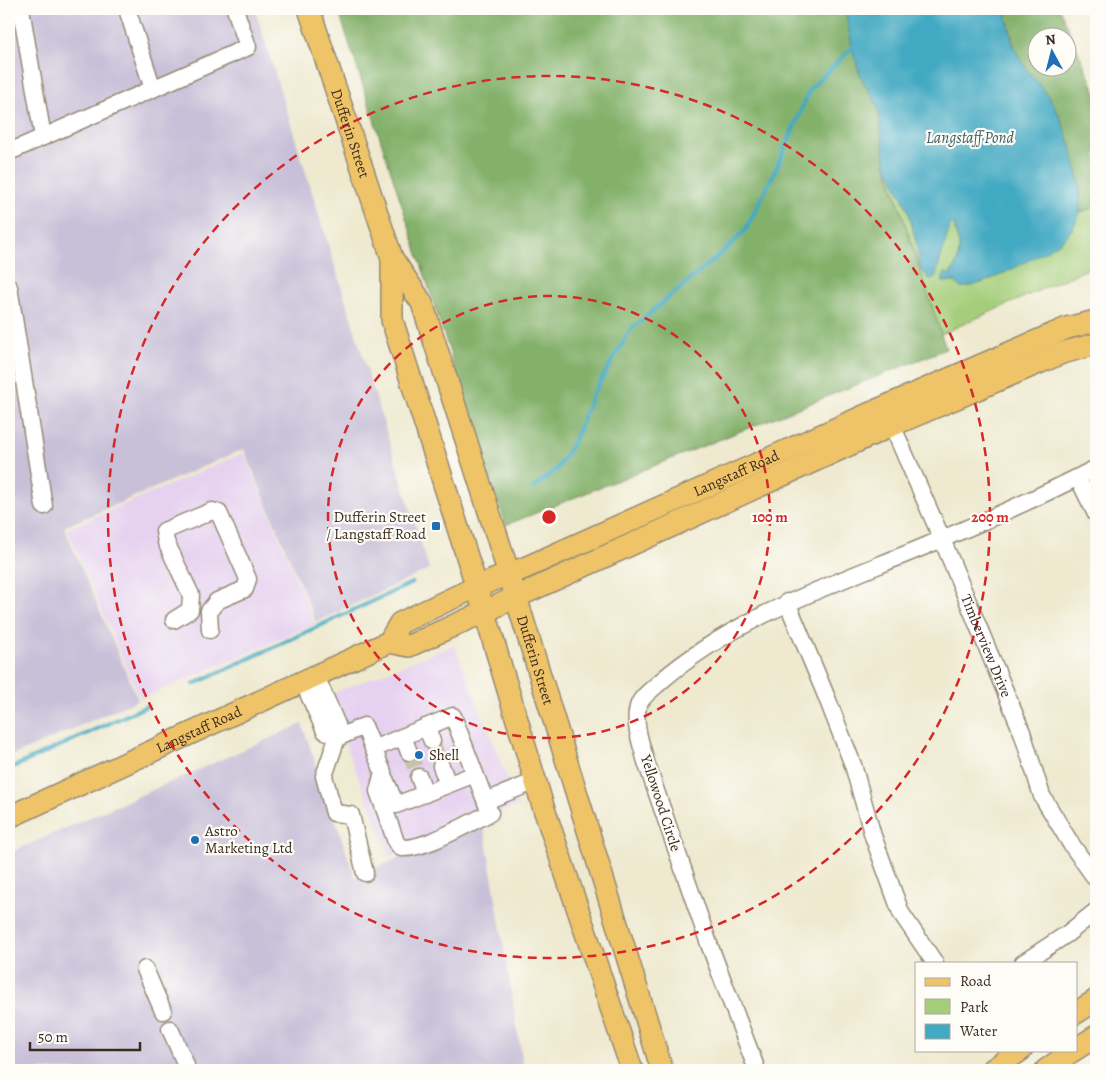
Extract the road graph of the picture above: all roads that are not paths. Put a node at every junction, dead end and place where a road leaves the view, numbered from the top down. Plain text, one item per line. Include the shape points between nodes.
1 (22, 9) edge
2 (127, 9) edge
3 (235, 9) edge
4 (309, 9) edge
5 (152, 89) junction
6 (44, 137) junction
7 (9, 152) edge
8 (392, 258) junction
9 (9, 287) edge
10 (1096, 321) edge
11 (1096, 344) edge
12 (888, 416) junction
13 (1096, 468) edge
14 (1078, 478) junction
15 (44, 506) dead end
16 (1096, 514) edge
17 (942, 539) junction
18 (509, 575) junction
19 (476, 588) junction
20 (516, 596) junction
21 (787, 602) junction
22 (484, 610) junction
23 (174, 620) dead end
24 (210, 630) dead end
25 (389, 642) junction
26 (310, 679) junction
27 (336, 736) junction
28 (373, 750) junction
29 (441, 766) tunnel mouth
30 (383, 772) junction
31 (476, 774) junction
32 (419, 777) tunnel mouth
33 (536, 781) junction
34 (448, 784) junction
35 (425, 794) junction
36 (486, 801) junction
37 (9, 817) edge
38 (365, 873) dead end
39 (1096, 880) edge
40 (1096, 911) edge
41 (934, 962) edge
42 (1025, 962) edge
43 (145, 969) dead end
44 (1096, 1000) edge
45 (163, 1011) dead end
46 (1078, 1012) edge
47 (170, 1030) dead end
48 (1096, 1036) edge
49 (1078, 1048) edge
50 (1018, 1052) edge
51 (1072, 1052) edge
52 (186, 1065) dead end
53 (632, 1070) edge
54 (662, 1070) edge
55 (757, 1070) edge
56 (992, 1070) edge
57 (1046, 1070) edge

1 - 6 street
2 - 5 street
3 - 5 street via 248,47
4 - 8 main road, Dufferin Street
5 - 6 street
6 - 7 street
8 - 18 main road, Dufferin Street via 422,303
8 - 19 main road, Dufferin Street via 392,320
9 - 15 street
10 - 12 main road, Langstaff Road via 1066,328
11 - 12 main road, Langstaff Road via 1062,353
12 - 17 street, Timberview Drive
12 - 18 main road, Langstaff Road
12 - 20 main road, Langstaff Road
13 - 14 street, Yellowood Circle
14 - 16 street
14 - 17 street, Yellowood Circle
17 - 21 street, Yellowood Circle
17 - 39 street, Timberview Drive via 1022,732 1042,796
18 - 19 main road, Langstaff Road
18 - 20 main road, Dufferin Street
19 - 22 main road, Dufferin Street
19 - 25 main road, Langstaff Road via 400,623
20 - 22 main road, Langstaff Road
20 - 54 main road, Dufferin Street
21 - 41 street via 853,765 873,836 901,913
21 - 55 street, Yellowood Circle via 730,632 676,668 638,705 637,717 646,762
22 - 25 main road, Langstaff Road via 409,646
22 - 33 main road, Dufferin Street
23 - 24 street via 190,610 191,595 164,531 212,511 218,513 248,579 245,589 217,601 208,611
25 - 26 main road, Langstaff Road
26 - 27 street via 325,731
26 - 37 main road, Langstaff Road
27 - 28 street via 364,726
27 - 38 street via 324,776 334,813 351,816
28 - 30 street
28 - 31 street via 406,744 429,734 453,716
29 - 34 street
30 - 35 street via 396,805
30 - 36 street via 378,791 401,848 423,844 490,813
31 - 34 street
31 - 36 street
32 - 35 street
33 - 36 street
33 - 53 main road, Dufferin Street
34 - 35 street
40 - 42 street
43 - 45 street
44 - 46 main road
47 - 52 street
48 - 49 main road
50 - 56 main road
51 - 57 main road

